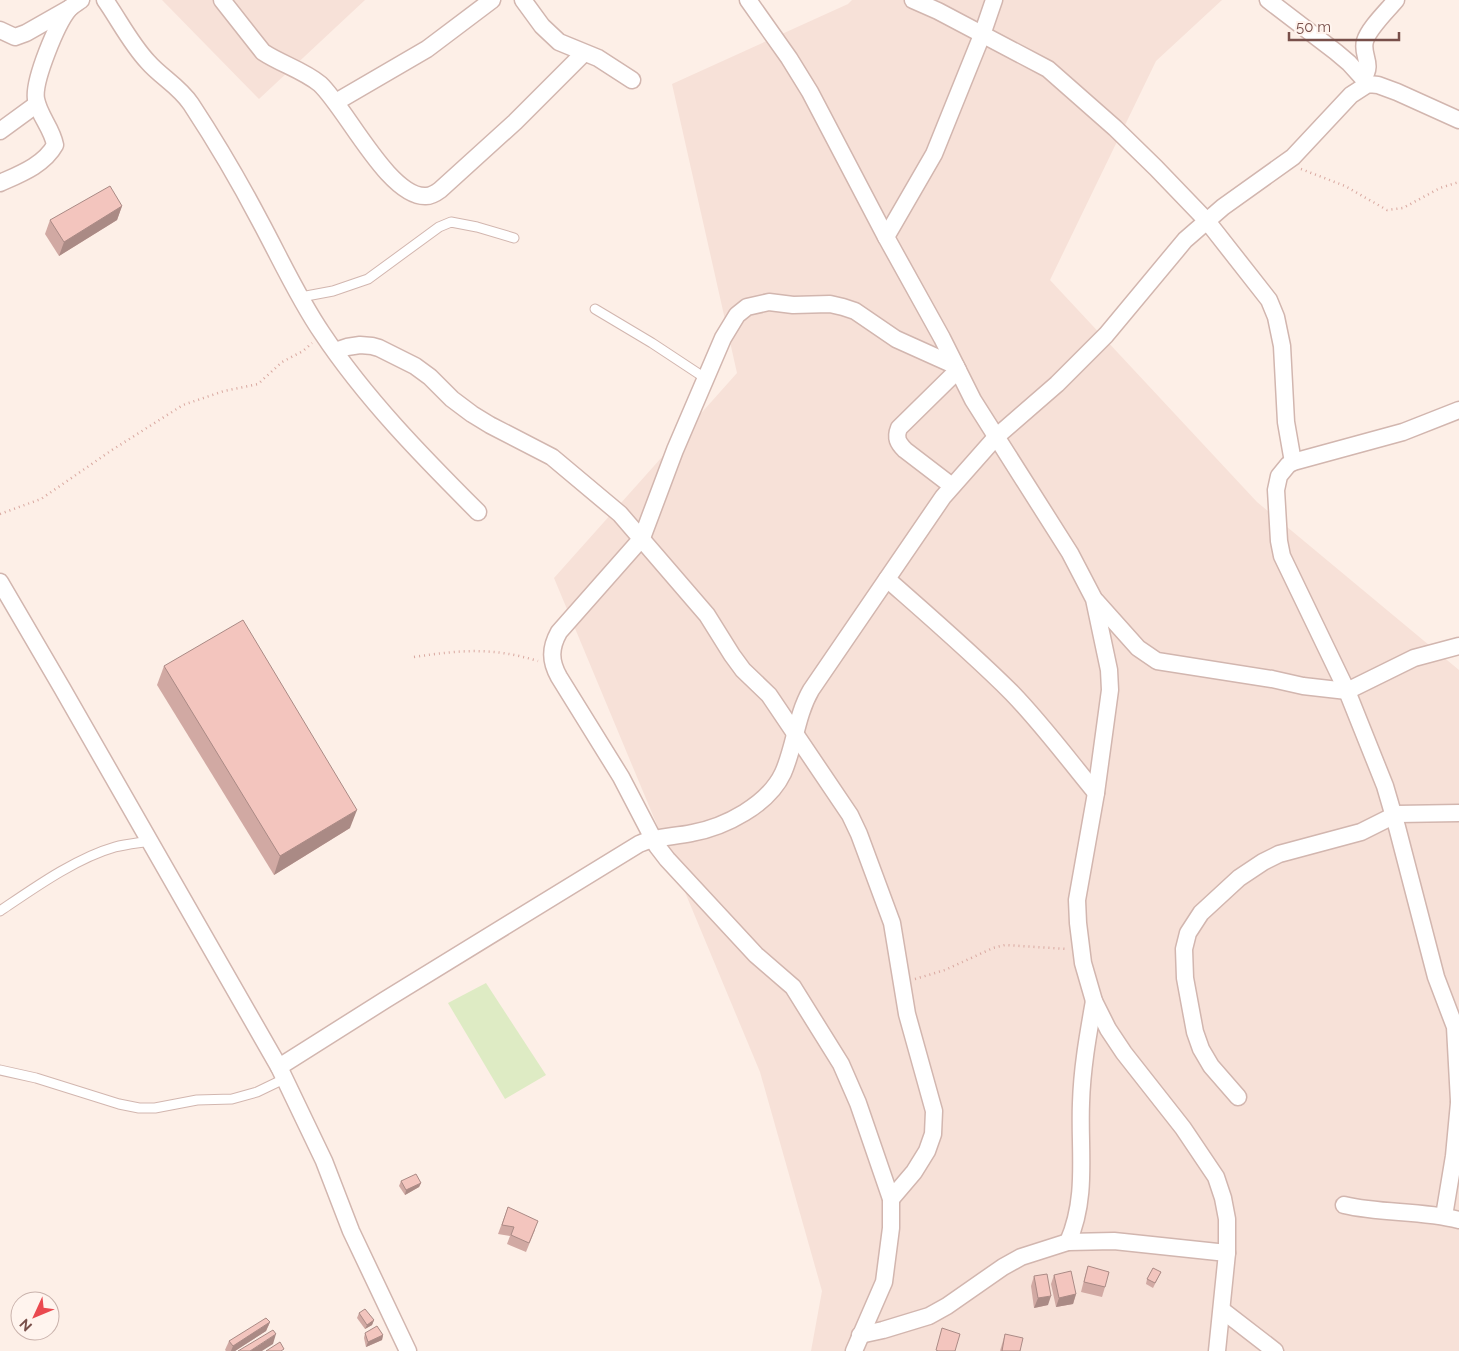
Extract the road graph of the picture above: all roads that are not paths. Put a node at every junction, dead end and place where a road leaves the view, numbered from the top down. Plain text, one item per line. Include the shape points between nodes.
1 (105, 0) edge
2 (222, 0) edge
3 (492, 0) edge
4 (523, 0) edge
5 (748, 0) edge
6 (913, 0) edge
7 (994, 0) edge
8 (1268, 0) edge
9 (1396, 0) edge
10 (76, 4) edge
11 (0, 30) edge
12 (982, 36) junction
13 (584, 53) junction
14 (632, 80) dead end
15 (1366, 81) junction
16 (336, 102) junction
17 (37, 104) junction
18 (1459, 120) edge
19 (0, 132) edge
20 (0, 183) edge
21 (1207, 221) junction
22 (886, 237) junction
23 (514, 238) dead end
24 (301, 297) junction
25 (595, 309) dead end
26 (335, 351) junction
27 (957, 368) junction
28 (705, 378) junction
29 (1459, 410) edge
30 (996, 437) junction
31 (1293, 462) junction
32 (952, 486) junction
33 (478, 512) dead end
34 (642, 538) junction
35 (887, 579) junction
36 (0, 582) edge
37 (1094, 599) junction
38 (1459, 646) edge
39 (1347, 691) junction
40 (795, 734) junction
41 (1096, 793) junction
42 (1459, 812) edge
43 (1393, 815) junction
44 (653, 838) junction
45 (150, 841) junction
46 (0, 911) edge
47 (1094, 1001) junction
48 (1457, 1027) edge
49 (0, 1070) edge
50 (282, 1073) junction
51 (1238, 1097) dead end
52 (1459, 1102) edge
53 (891, 1199) junction
54 (1344, 1205) dead end
55 (1452, 1218) edge
56 (1068, 1242) junction
57 (1227, 1252) junction
58 (1222, 1310) junction
59 (860, 1335) junction
60 (408, 1351) edge
61 (854, 1351) edge
62 (1217, 1351) edge
63 (1275, 1351) edge

1 - 24 street via 146,60 190,102 243,190
2 - 16 street via 263,52 306,74
3 - 16 street via 427,49
4 - 13 street via 550,35
5 - 22 street via 810,92
6 - 12 street
7 - 12 street
8 - 15 street via 1336,52
9 - 15 street via 1365,41
10 - 11 street via 15,37
10 - 17 street via 62,20 42,66 37,83
12 - 21 street via 1048,69 1156,168
12 - 22 street via 934,154
13 - 14 street via 598,58
13 - 16 street via 514,122 440,190 429,196 406,190 379,163
15 - 18 street
15 - 21 street via 1293,157
17 - 19 street
17 - 20 street via 55,145 38,164
21 - 30 street via 1175,251 1106,335 1058,384
21 - 31 street via 1269,300 1276,317 1282,346 1286,422
22 - 27 street
23 - 24 lane via 451,222 439,227 368,279
24 - 26 street
25 - 28 lane
26 - 33 street via 377,406
26 - 34 street via 360,345 372,346 423,371 472,414 558,462 620,514
27 - 28 street via 896,339 855,311 830,304 769,302 746,307 737,315 722,338
27 - 30 street
27 - 32 street via 899,428 897,437 905,450
28 - 34 street
29 - 31 street via 1403,432
30 - 32 street
30 - 37 street via 1070,553
31 - 39 street via 1279,476 1276,490 1282,556
32 - 35 street
34 - 40 street via 707,615 732,655 769,695
34 - 44 street via 560,632 551,656 554,668 621,777
35 - 40 street via 811,690
35 - 41 street via 1012,694
36 - 45 street
37 - 39 street via 1138,648 1157,662
37 - 41 street via 1110,690
38 - 39 street via 1414,658
39 - 43 street via 1385,786
40 - 44 street via 791,755 781,776 760,802 705,830
40 - 53 street via 850,815 885,901 892,922 907,1014 934,1111 933,1134 927,1151
41 - 47 street via 1077,900 1083,963
42 - 43 street
43 - 48 street via 1436,977
43 - 51 street via 1361,832 1294,849 1262,862 1201,913 1188,933 1184,949 1185,978 1195,1032 1211,1066
44 - 50 street via 618,856 385,1000
44 - 53 street via 667,859 740,938 793,987 849,1080
45 - 46 lane via 114,847 82,861
45 - 50 street
47 - 56 street via 1082,1082 1079,1210
47 - 57 street via 1108,1029 1216,1177 1227,1219
48 - 52 street
49 - 50 lane via 139,1108 232,1099 257,1092
50 - 60 street
52 - 55 street
53 - 59 street via 884,1282
54 - 55 street
56 - 57 street via 1114,1241
56 - 59 street via 1021,1257 929,1316
57 - 58 street
58 - 62 street
58 - 63 street
59 - 61 street

